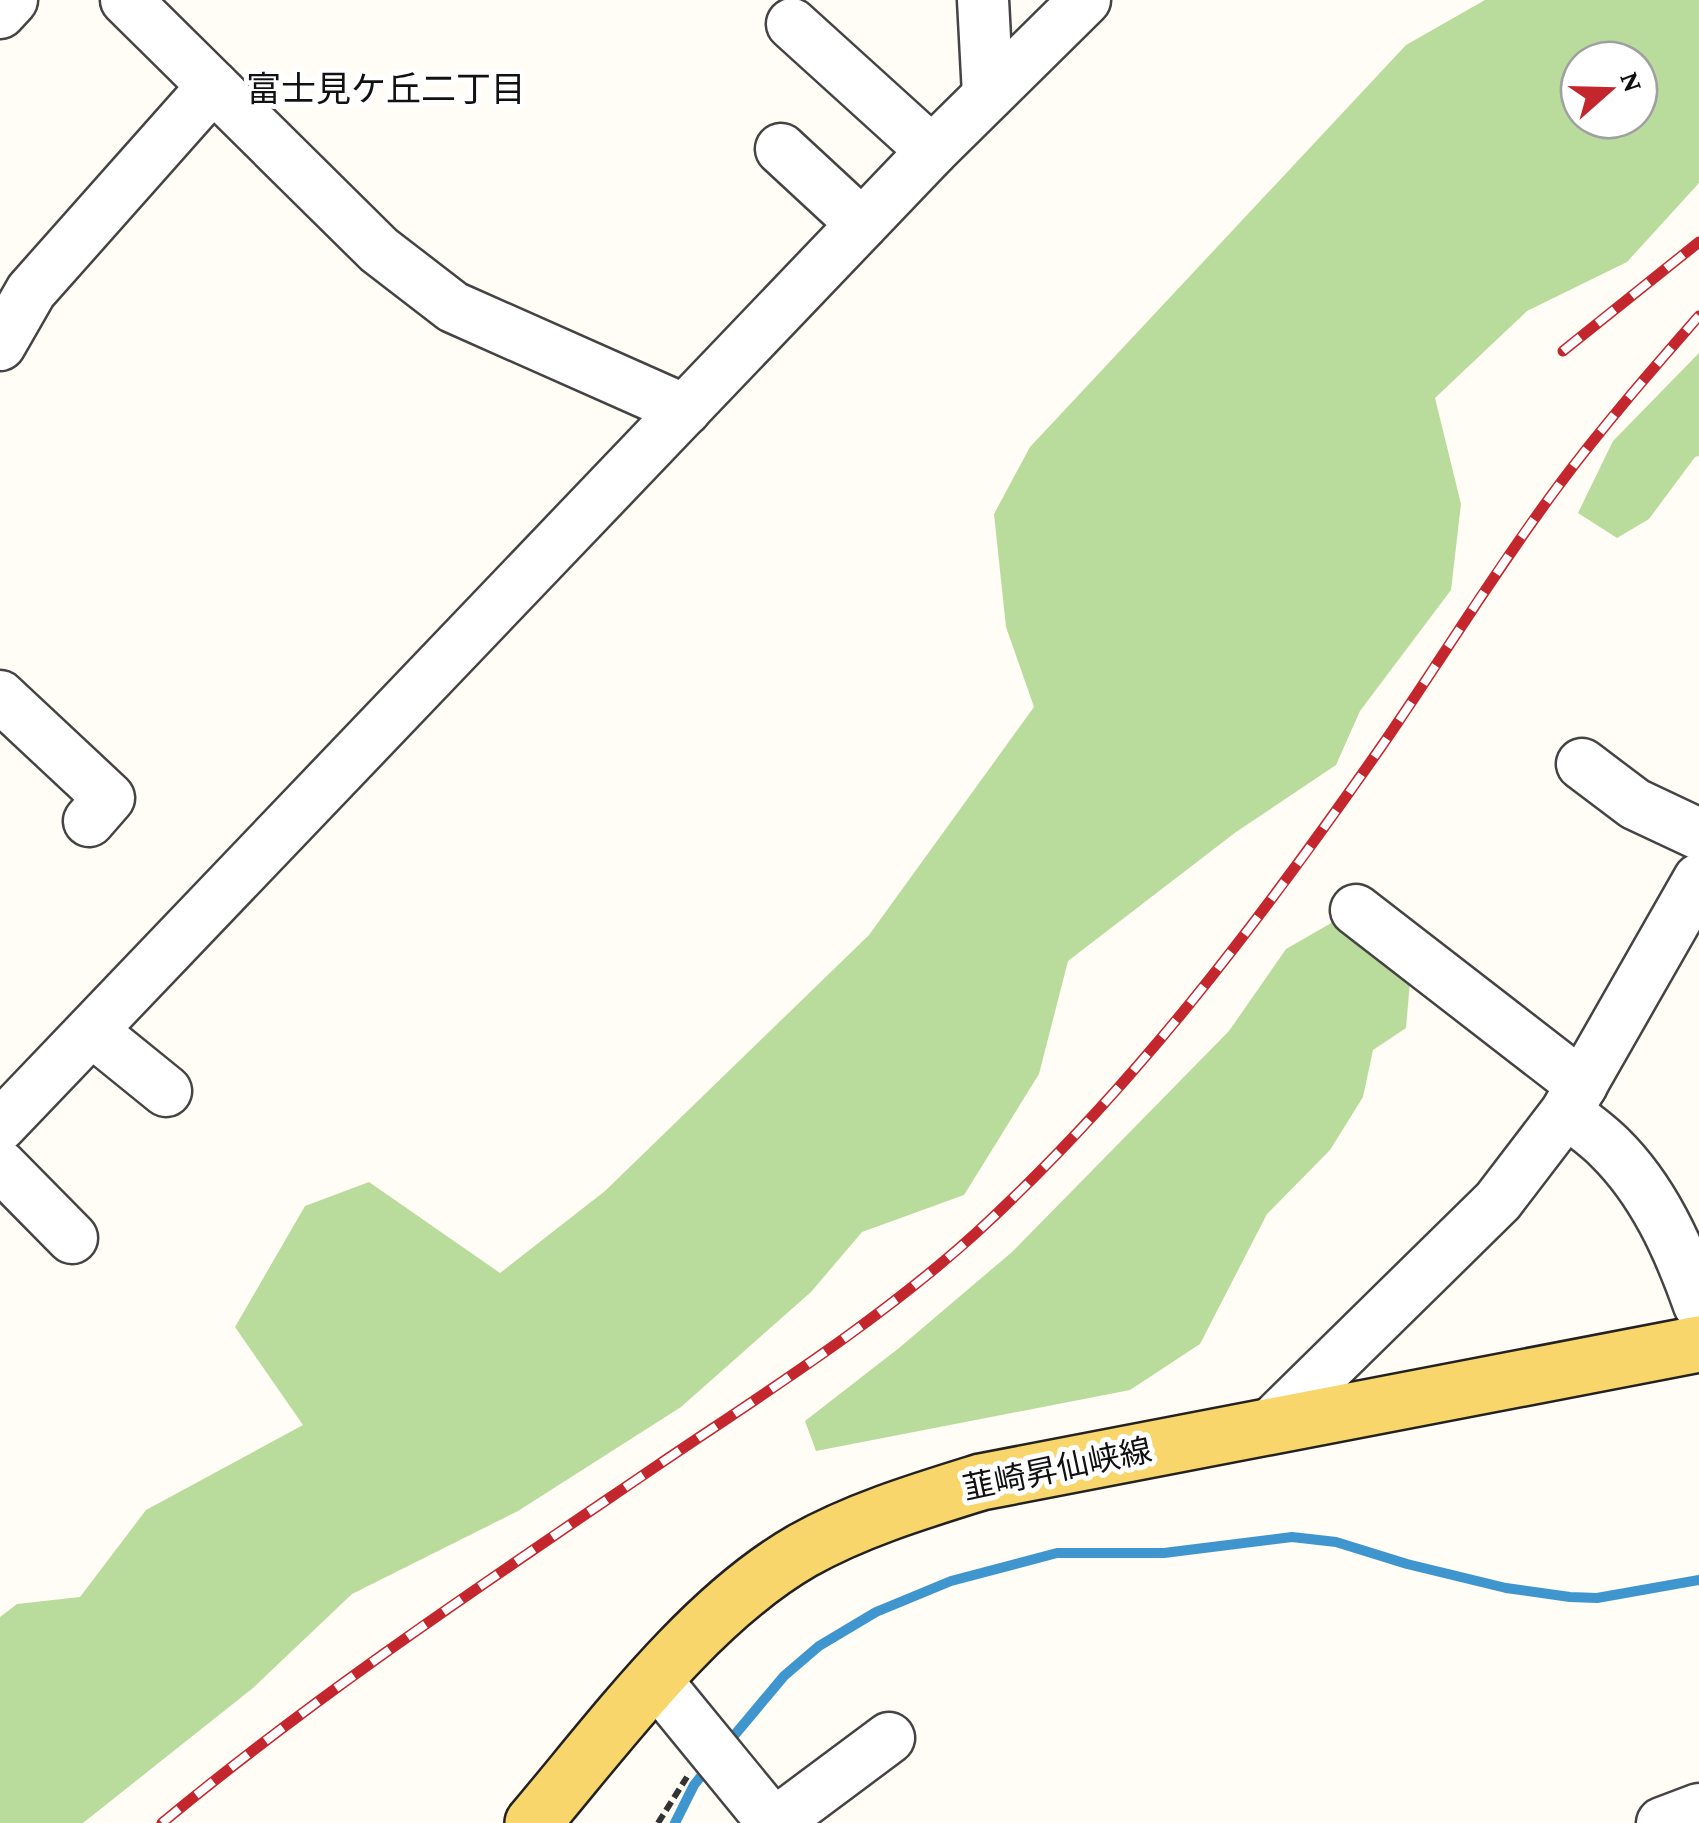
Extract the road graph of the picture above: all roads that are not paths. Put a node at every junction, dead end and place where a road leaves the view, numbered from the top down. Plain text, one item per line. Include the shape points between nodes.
1 (12, 0) edge
2 (126, 0) edge
3 (983, 0) edge
4 (1084, 0) edge
5 (0, 13) edge
6 (792, 24) dead end
7 (213, 86) junction
8 (988, 95) junction
9 (781, 149) dead end
10 (932, 151) junction
11 (862, 224) junction
12 (0, 345) edge
13 (685, 410) junction
14 (0, 696) edge
15 (1582, 764) dead end
16 (90, 820) dead end
17 (1699, 834) edge
18 (1699, 879) edge
19 (1356, 910) dead end
20 (92, 1031) junction
21 (166, 1091) dead end
22 (1574, 1098) junction
23 (0, 1126) edge
24 (0, 1166) edge
25 (72, 1238) dead end
26 (1699, 1305) edge
27 (1699, 1344) edge
28 (1269, 1426) junction
29 (655, 1679) junction
30 (889, 1738) dead end
31 (1699, 1809) edge
32 (533, 1823) edge
33 (774, 1823) edge
34 (1662, 1823) edge

1 - 5 street
2 - 7 street
3 - 8 street
4 - 8 street
6 - 10 street
7 - 12 street via 30,290
7 - 13 street via 379,250 453,307
8 - 10 street
9 - 11 street
10 - 11 street
11 - 13 street
13 - 20 street
14 - 16 street via 109,798
15 - 17 street via 1635,804
18 - 22 street
19 - 22 street
20 - 21 street
20 - 23 street
22 - 26 street via 1658,1211
22 - 28 street via 1498,1201
24 - 25 street
27 - 28 main road, 韮崎昇仙峡線
28 - 29 main road, 韮崎昇仙峡線 via 980,1482 852,1528 801,1552 733,1601
29 - 32 main road, 韮崎昇仙峡線
29 - 33 street
30 - 33 street
31 - 34 street

